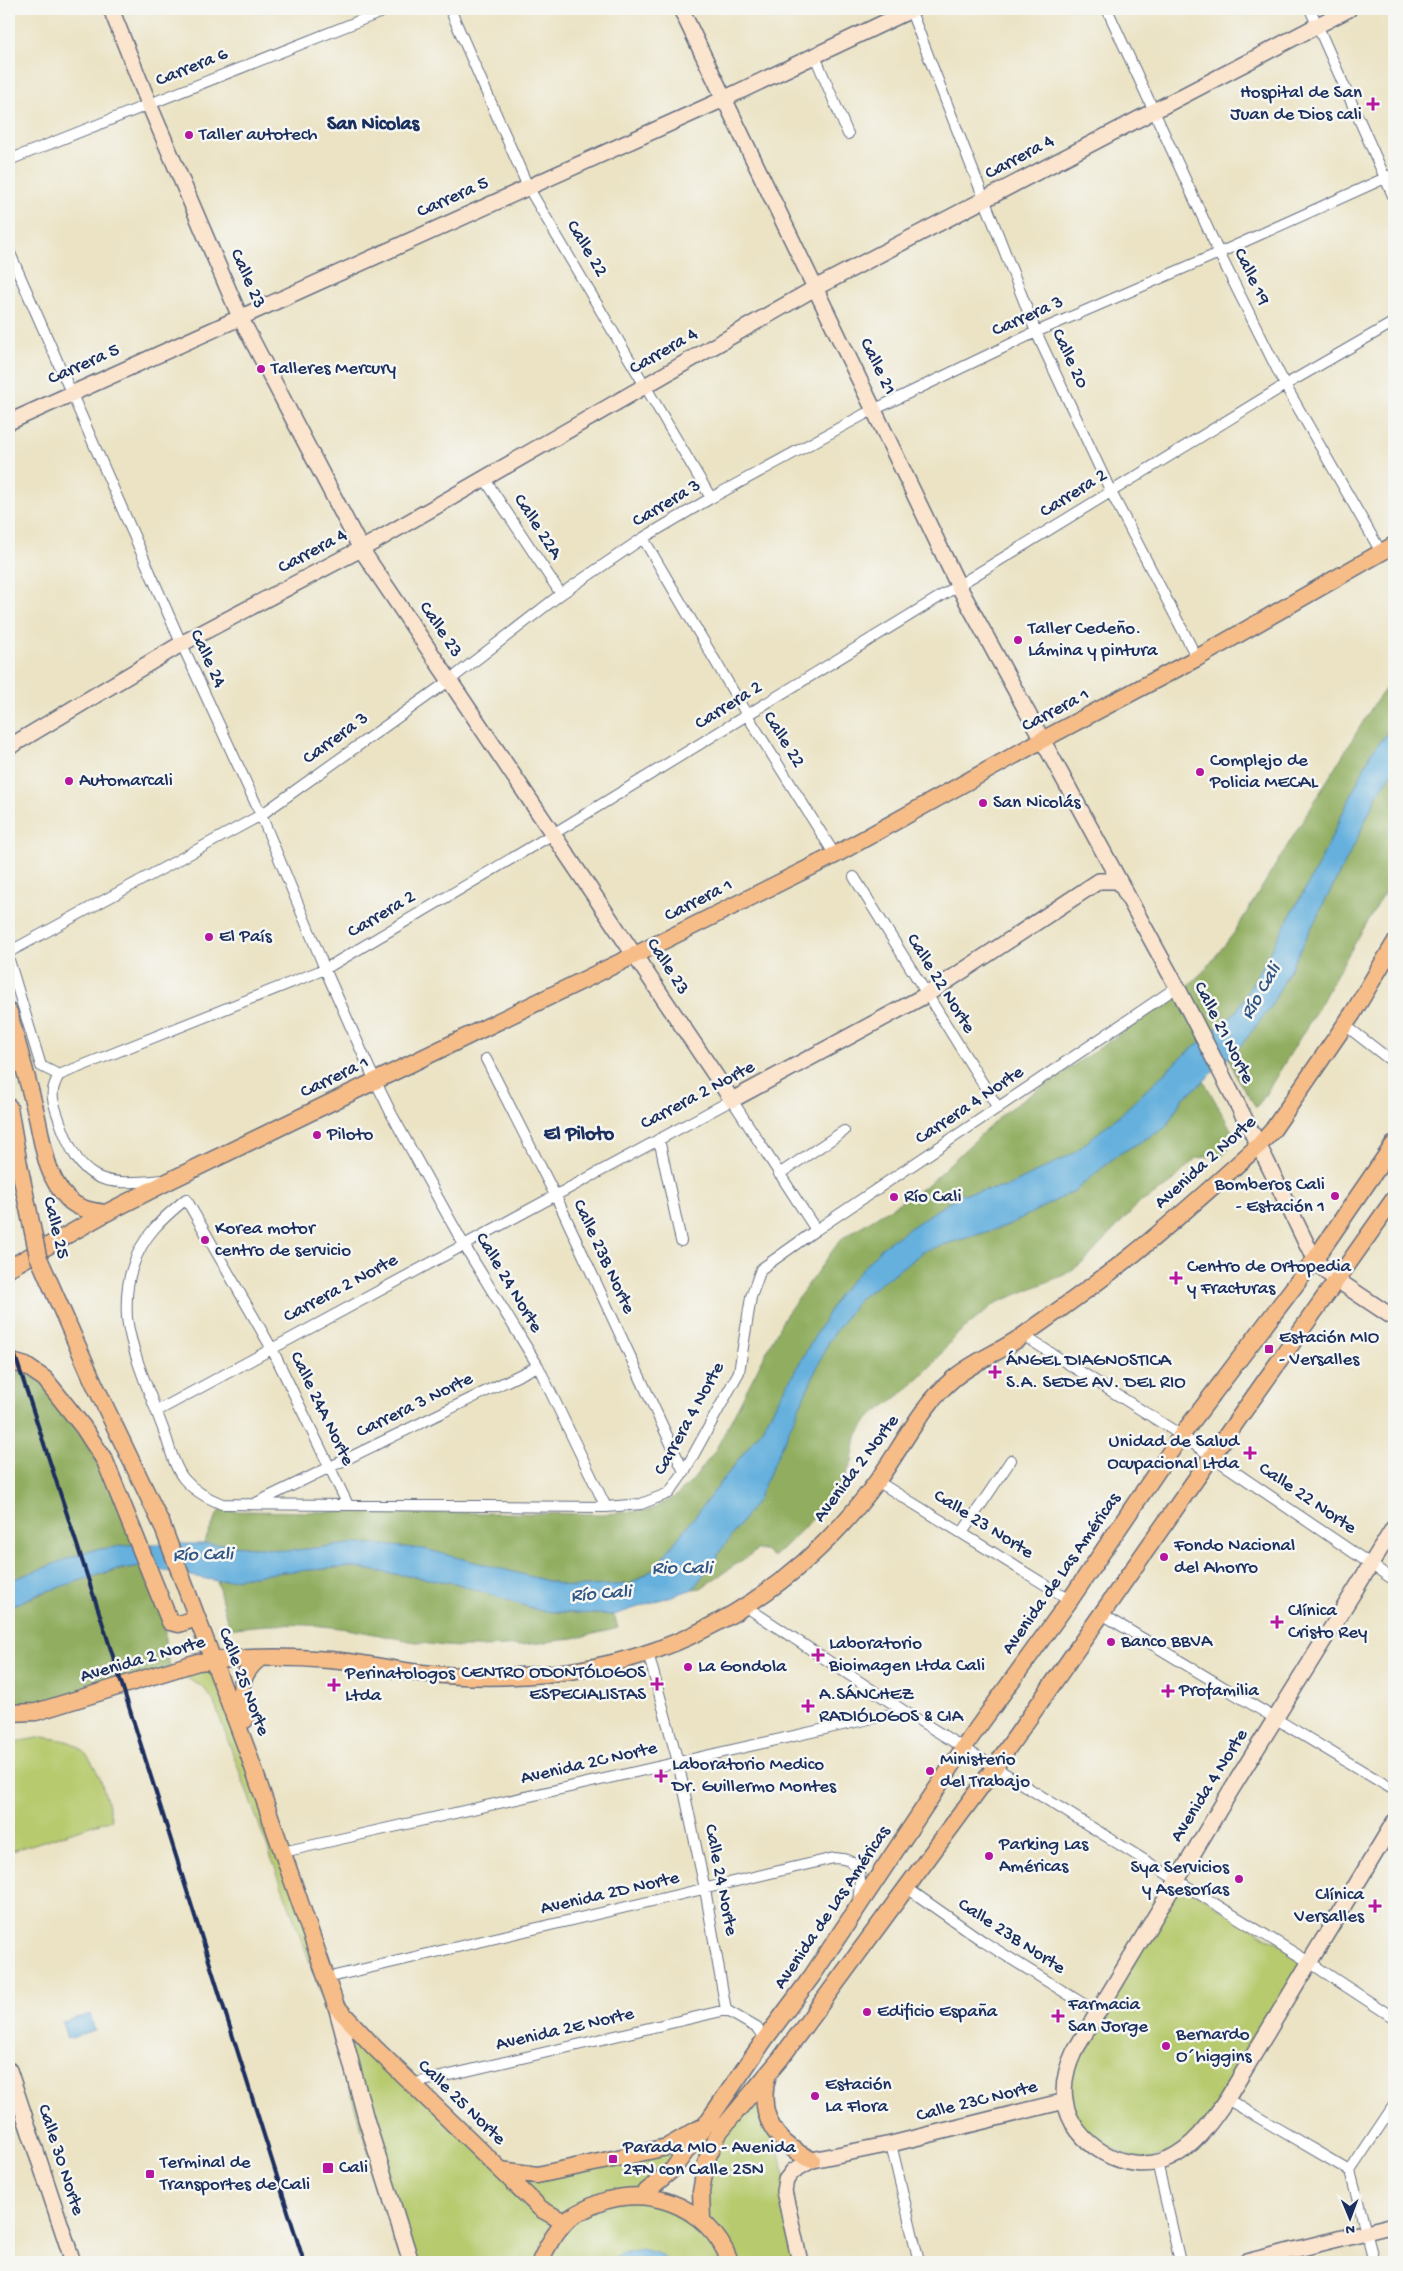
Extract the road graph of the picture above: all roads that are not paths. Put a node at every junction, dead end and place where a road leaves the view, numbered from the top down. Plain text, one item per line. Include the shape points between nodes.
1 (111, 9) edge
2 (390, 9) edge
3 (450, 9) edge
4 (681, 9) edge
5 (911, 9) edge
6 (1107, 9) edge
7 (1310, 9) edge
8 (1348, 9) edge
9 (1316, 26) junction
10 (814, 54) junction
11 (724, 98) junction
12 (149, 104) junction
13 (1155, 110) junction
14 (848, 134) dead end
15 (9, 160) edge
16 (1390, 177) edge
17 (528, 187) junction
18 (1394, 198) edge
19 (986, 199) junction
20 (9, 250) edge
21 (1219, 253) junction
22 (815, 288) junction
23 (240, 317) junction
24 (1394, 322) edge
25 (1036, 332) junction
26 (646, 385) junction
27 (1285, 385) junction
28 (72, 393) junction
29 (875, 409) junction
30 (9, 422) edge
31 (484, 478) junction
32 (1111, 492) junction
33 (711, 498) junction
34 (643, 538) junction
35 (1388, 548) edge
36 (361, 549) junction
37 (958, 585) junction
38 (561, 594) junction
39 (181, 644) junction
40 (1197, 658) junction
41 (450, 680) junction
42 (747, 715) junction
43 (1042, 740) junction
44 (9, 747) edge
45 (261, 815) junction
46 (553, 834) junction
47 (835, 855) junction
48 (1105, 857) junction
49 (854, 878) dead end
50 (1099, 881) junction
51 (1118, 881) junction
52 (1394, 944) edge
53 (9, 952) edge
54 (635, 955) junction
55 (9, 960) edge
56 (325, 969) junction
57 (1177, 987) junction
58 (926, 995) junction
59 (9, 1012) edge
60 (1345, 1025) junction
61 (486, 1059) dead end
62 (1394, 1063) edge
63 (60, 1075) junction
64 (376, 1081) junction
65 (732, 1100) junction
66 (9, 1107) edge
67 (998, 1108) junction
68 (844, 1131) dead end
69 (660, 1140) junction
70 (1394, 1144) edge
71 (1259, 1145) junction
72 (779, 1174) junction
73 (171, 1180) junction
74 (555, 1196) junction
75 (1394, 1199) edge
76 (106, 1213) junction
77 (816, 1230) junction
78 (682, 1241) dead end
79 (464, 1245) junction
80 (1315, 1259) junction
81 (9, 1268) edge
82 (1338, 1280) junction
83 (1394, 1318) edge
84 (1024, 1336) junction
85 (272, 1349) junction
86 (9, 1361) edge
87 (538, 1366) junction
88 (92, 1382) joint
89 (157, 1411) junction
90 (1181, 1436) junction
91 (1212, 1456) junction
92 (1011, 1460) dead end
93 (329, 1467) junction
94 (684, 1472) junction
95 (877, 1481) junction
96 (253, 1505) junction
97 (348, 1505) junction
98 (606, 1507) junction
99 (1394, 1527) edge
100 (962, 1533) junction
101 (1372, 1564) junction
102 (1394, 1580) edge
103 (1070, 1600) junction
104 (745, 1606) junction
105 (1102, 1614) junction
106 (196, 1615) junction
107 (648, 1653) junction
108 (259, 1659) junction
109 (214, 1660) junction
110 (904, 1711) junction
111 (9, 1712) edge
112 (1275, 1718) junction
113 (965, 1748) junction
114 (247, 1750) junction
115 (678, 1762) junction
116 (995, 1766) junction
117 (1394, 1790) edge
118 (1394, 1822) edge
119 (283, 1852) junction
120 (1176, 1881) junction
121 (906, 1888) junction
122 (705, 1890) junction
123 (858, 1908) junction
124 (1309, 1962) junction
125 (326, 1978) junction
126 (336, 2006) junction
127 (726, 2010) junction
128 (1098, 2013) junction
129 (1394, 2018) edge
130 (765, 2039) junction
131 (9, 2070) edge
132 (768, 2073) junction
133 (411, 2084) junction
134 (1227, 2099) junction
135 (1065, 2100) junction
136 (1394, 2104) edge
137 (706, 2124) junction
138 (891, 2144) junction
139 (812, 2160) junction
140 (1157, 2162) junction
141 (501, 2170) junction
142 (1350, 2171) junction
143 (640, 2196) junction
144 (702, 2219) junction
145 (564, 2222) junction
146 (1394, 2225) edge
147 (1366, 2232) junction
148 (73, 2262) edge
149 (411, 2262) edge
150 (540, 2262) edge
151 (730, 2262) edge
152 (800, 2262) edge
153 (919, 2262) edge
154 (1180, 2262) edge
155 (1246, 2262) edge
156 (1374, 2262) edge

1 - 12 main road, Calle 23
2 - 12 street, Carrera 6
3 - 17 street, Calle 22
4 - 11 main road, Calle 21
5 - 10 main road, Carrera 5
5 - 19 street, Calle 20
6 - 13 street, Calle 19
7 - 9 street
8 - 9 main road, Carrera 4
9 - 13 main road, Carrera 4
9 - 16 street
10 - 11 main road, Carrera 5
10 - 14 street
11 - 17 main road, Carrera 5
11 - 22 main road, Calle 21
12 - 15 street, Carrera 6
12 - 23 main road, Calle 23
13 - 19 main road, Carrera 4
13 - 21 street, Calle 19
16 - 18 street
16 - 21 street, Carrera 3
17 - 23 main road, Carrera 5
17 - 26 street, Calle 22
19 - 22 main road, Carrera 4
19 - 25 street, Calle 20
20 - 28 street, Calle 24
21 - 25 street, Carrera 3
21 - 27 street, Calle 19
22 - 26 main road, Carrera 4
22 - 29 main road, Calle 21
23 - 28 main road, Carrera 5
23 - 36 main road, Calle 23
24 - 27 street, Carrera 2
25 - 29 street, Carrera 3
25 - 32 street, Calle 20
26 - 31 main road, Carrera 4
26 - 33 street, Calle 22
27 - 32 street, Carrera 2
27 - 35 street, Calle 19
28 - 30 main road, Carrera 5
28 - 39 street, Calle 24
29 - 33 street, Carrera 3
29 - 37 main road, Calle 21
31 - 36 main road, Carrera 4
31 - 38 street, Calle 22A
32 - 37 street, Carrera 2
32 - 40 street, Calle 20
33 - 34 street, Carrera 3
34 - 38 street, Carrera 3
34 - 42 street, Calle 22
35 - 40 main road, Carrera 1
36 - 39 main road, Carrera 4
36 - 41 main road, Calle 23
37 - 42 street, Carrera 2
37 - 43 main road, Calle 21
38 - 41 street, Carrera 3
39 - 44 main road, Carrera 4
39 - 45 street, Calle 24
40 - 43 main road, Carrera 1
41 - 45 street, Carrera 3
41 - 46 main road, Calle 23
42 - 46 street, Carrera 2
42 - 47 street, Calle 22
43 - 47 main road, Carrera 1
43 - 48 main road, Calle 21 Norte
45 - 53 street, Carrera 3
45 - 56 street, Calle 24
46 - 54 main road, Calle 23
46 - 56 street, Carrera 2
47 - 54 main road, Carrera 1
48 - 50 main road
48 - 51 main road, Calle 21 Norte
49 - 58 street, Calle 22 Norte
50 - 51 main road
50 - 58 main road, Carrera 2 Norte
51 - 57 main road, Calle 21 Norte
52 - 60 main road, Avenida 2 Norte
54 - 64 main road, Carrera 1
54 - 65 main road, Calle 23
55 - 63 street via 41,1066
56 - 63 street, Carrera 2
56 - 64 street, Calle 24
57 - 67 street, Carrera 4 Norte
57 - 71 main road, Calle 21 Norte
58 - 65 main road, Carrera 2 Norte
58 - 67 street, Calle 22 Norte
59 - 76 main road via 47,1165 57,1186 68,1200 83,1209
60 - 62 street
60 - 71 main road, Avenida 2 Norte
61 - 74 street, Calle 23B Norte
63 - 73 street via 52,1087 52,1098 69,1147 79,1163 94,1175 111,1182
64 - 73 main road, Carrera 1
64 - 79 street, Calle 24 Norte
65 - 69 street, Carrera 2 Norte
65 - 72 street, Calle 23
66 - 88 main road, Calle 25, bridge via 38,1256
67 - 77 street, Carrera 4 Norte
68 - 72 street
69 - 74 street, Carrera 2 Norte
69 - 78 street
70 - 80 main road, Avenida de Las Américas
71 - 80 main road, Calle 21 Norte
71 - 84 main road, Avenida 2 Norte via 1130,1257
72 - 77 street, Calle 23
73 - 76 main road, Carrera 1
74 - 79 street, Carrera 2 Norte
74 - 94 street, Calle 23B Norte
75 - 82 main road
76 - 81 main road, Carrera 1
77 - 94 street, Carrera 4 Norte via 761,1269 751,1297 739,1372
79 - 85 street, Carrera 2 Norte
79 - 87 street, Calle 24 Norte
80 - 82 main road, Calle 21 Norte
80 - 90 main road, Avenida de Las Américas
82 - 83 main road, Calle 21 Norte
82 - 91 main road
84 - 90 street, Calle 22 Norte
84 - 95 main road, Avenida 2 Norte via 954,1378 929,1405
85 - 89 street, Carrera 2 Norte
85 - 89 street, Calle 24A Norte via 186,1199 157,1224 144,1241 136,1258 127,1297 127,1319 132,1340
85 - 93 street, Calle 24A Norte
86 - 106 main road via 26,1366 45,1378 105,1461 170,1622 179,1624
87 - 93 street, Carrera 3 Norte
87 - 98 street, Calle 24 Norte
88 - 106 main road, Calle 25 Norte via 162,1525
89 - 96 street via 183,1478 208,1498 222,1504
90 - 91 street, Calle 22 Norte
90 - 103 main road, Avenida de Las Américas
91 - 101 street, Calle 22 Norte
91 - 105 main road
92 - 100 street
93 - 96 street, Carrera 3 Norte
93 - 97 street, Calle 24A Norte
94 - 98 street, Carrera 4 Norte via 669,1493 641,1504
95 - 100 street, Calle 23 Norte
95 - 104 main road, Avenida 2 Norte via 824,1544 788,1577
96 - 97 street, Carrera 4 Norte
97 - 98 street, Carrera 4 Norte
99 - 101 main road, Avenida 4 Norte
100 - 103 street, Calle 23 Norte
101 - 102 street, Calle 22 Norte
101 - 112 main road, Avenida 4 Norte
103 - 113 main road, Avenida de Las Américas
104 - 107 main road, Avenida 2 Norte via 703,1630
104 - 110 street
105 - 112 street
105 - 116 main road
106 - 109 main road, Calle 25 Norte
107 - 108 main road, Avenida 2 Norte via 596,1667 496,1678 410,1672 332,1660
107 - 115 street, Calle 24 Norte
108 - 109 main road, Avenida 2 Norte
108 - 114 main road via 249,1666 242,1687
109 - 111 main road, Avenida 2 Norte via 198,1662 36,1712
109 - 114 main road, Calle 25 Norte
110 - 113 street
110 - 115 street, Avenida 2C Norte
112 - 117 street
112 - 120 main road, Avenida 4 Norte
113 - 116 street
113 - 123 main road, Avenida de Las Américas
114 - 119 main road, Calle 25 Norte
115 - 119 street, Avenida 2C Norte
115 - 122 street, Calle 24 Norte
116 - 120 street
116 - 121 main road
118 - 124 main road
119 - 125 main road, Calle 25 Norte
120 - 124 street
120 - 128 main road, Avenida 4 Norte
121 - 128 street, Calle 23B Norte via 984,1942
121 - 132 main road
122 - 123 street, Avenida 2D Norte via 825,1859 843,1858 856,1864 860,1873
122 - 125 street, Avenida 2D Norte
122 - 127 street, Calle 24 Norte
123 - 130 main road, Avenida de Las Américas
124 - 129 street
124 - 134 main road
125 - 126 main road, Calle 25 Norte
126 - 133 main road, Calle 25 Norte
126 - 149 main road, Calle 25 Norte via 366,2119
127 - 130 street via 757,2028
127 - 133 street, Avenida 2E Norte
128 - 135 main road, Avenida 4 Norte via 1067,2067
130 - 137 main road, Avenida de Las Américas
131 - 148 main road, Calle 30 Norte
132 - 139 main road via 764,2095 772,2127 783,2143
132 - 144 main road via 713,2144 701,2192
133 - 141 main road, Calle 25 Norte
134 - 140 main road via 1191,2145
134 - 142 street
135 - 138 main road, Calle 23C Norte
135 - 140 main road, Calle 23C Norte via 1070,2117 1091,2145 1122,2161
136 - 142 street
137 - 141 main road via 667,2146 613,2159 537,2175
137 - 143 main road, Avenida de Las Américas via 673,2169
138 - 139 main road, Calle 23C Norte
138 - 153 street
139 - 152 main road, Calle 23C Norte via 793,2171 786,2180 785,2197
140 - 154 street
141 - 145 main road, Calle 25 Norte via 541,2209
142 - 147 street
143 - 144 main road via 666,2201
143 - 145 main road via 596,2203
144 - 151 main road via 716,2233
145 - 150 main road via 546,2247
146 - 147 main road
147 - 155 main road
147 - 156 street

